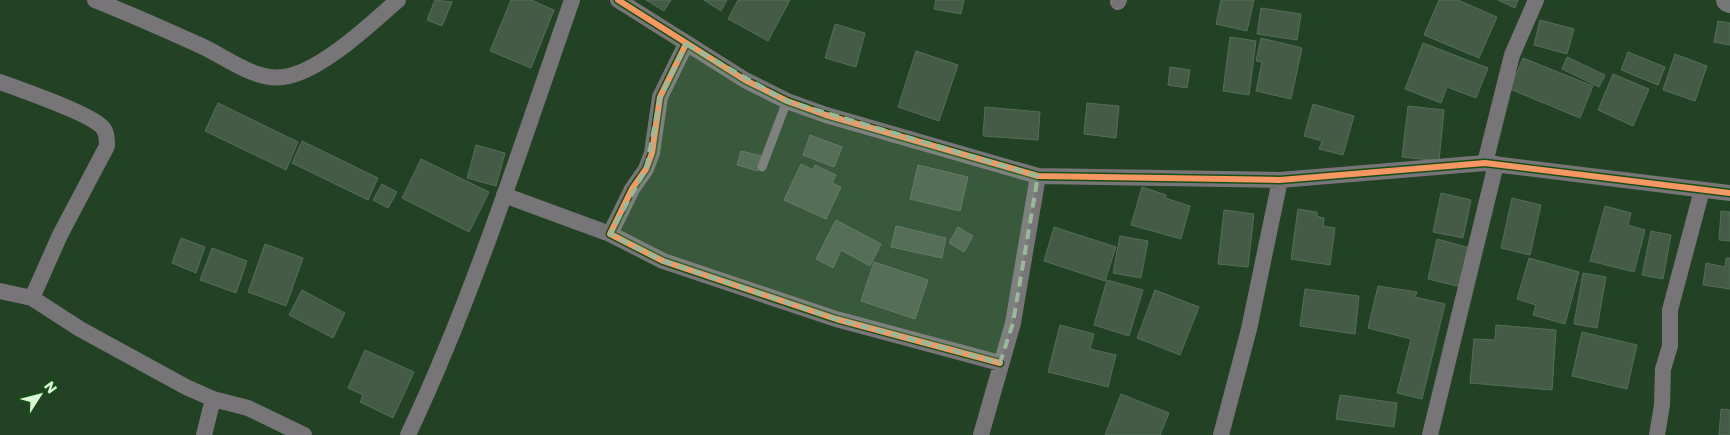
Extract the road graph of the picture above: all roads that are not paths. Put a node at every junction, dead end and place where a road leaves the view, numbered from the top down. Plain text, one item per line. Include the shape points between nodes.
1 (95, 0) edge
2 (398, 0) edge
3 (572, 0) edge
4 (1536, 0) edge
5 (621, 1) edge
6 (686, 44) junction
7 (0, 82) edge
8 (787, 101) junction
9 (1490, 164) junction
10 (762, 167) dead end
11 (1038, 176) junction
12 (1280, 180) junction
13 (1702, 190) junction
14 (1730, 193) edge
15 (504, 195) junction
16 (610, 234) junction
17 (0, 291) edge
18 (32, 298) junction
19 (1000, 363) junction
20 (213, 399) junction
21 (204, 435) edge
22 (304, 435) edge
23 (408, 435) edge
24 (981, 435) edge
25 (1221, 435) edge
26 (1430, 435) edge
27 (1656, 435) edge

1 - 2 street via 200,45 229,62 274,78 315,66
3 - 15 street
4 - 9 street via 1512,55
5 - 6 street
6 - 8 street
6 - 16 street via 660,96 652,153 646,169 632,189
7 - 18 street via 91,120 99,124 106,135 107,146 68,219
8 - 10 lane
8 - 11 street
9 - 12 street
9 - 13 street
9 - 26 street
11 - 12 street
11 - 19 street via 1013,323
12 - 25 street via 1249,329
13 - 14 street
13 - 27 street via 1670,310 1670,346 1663,369 1662,405
15 - 16 street
15 - 23 street via 442,364
16 - 19 street via 663,260 827,316
17 - 18 street
18 - 20 street via 80,329
19 - 24 street
20 - 21 street
20 - 22 street via 248,408

